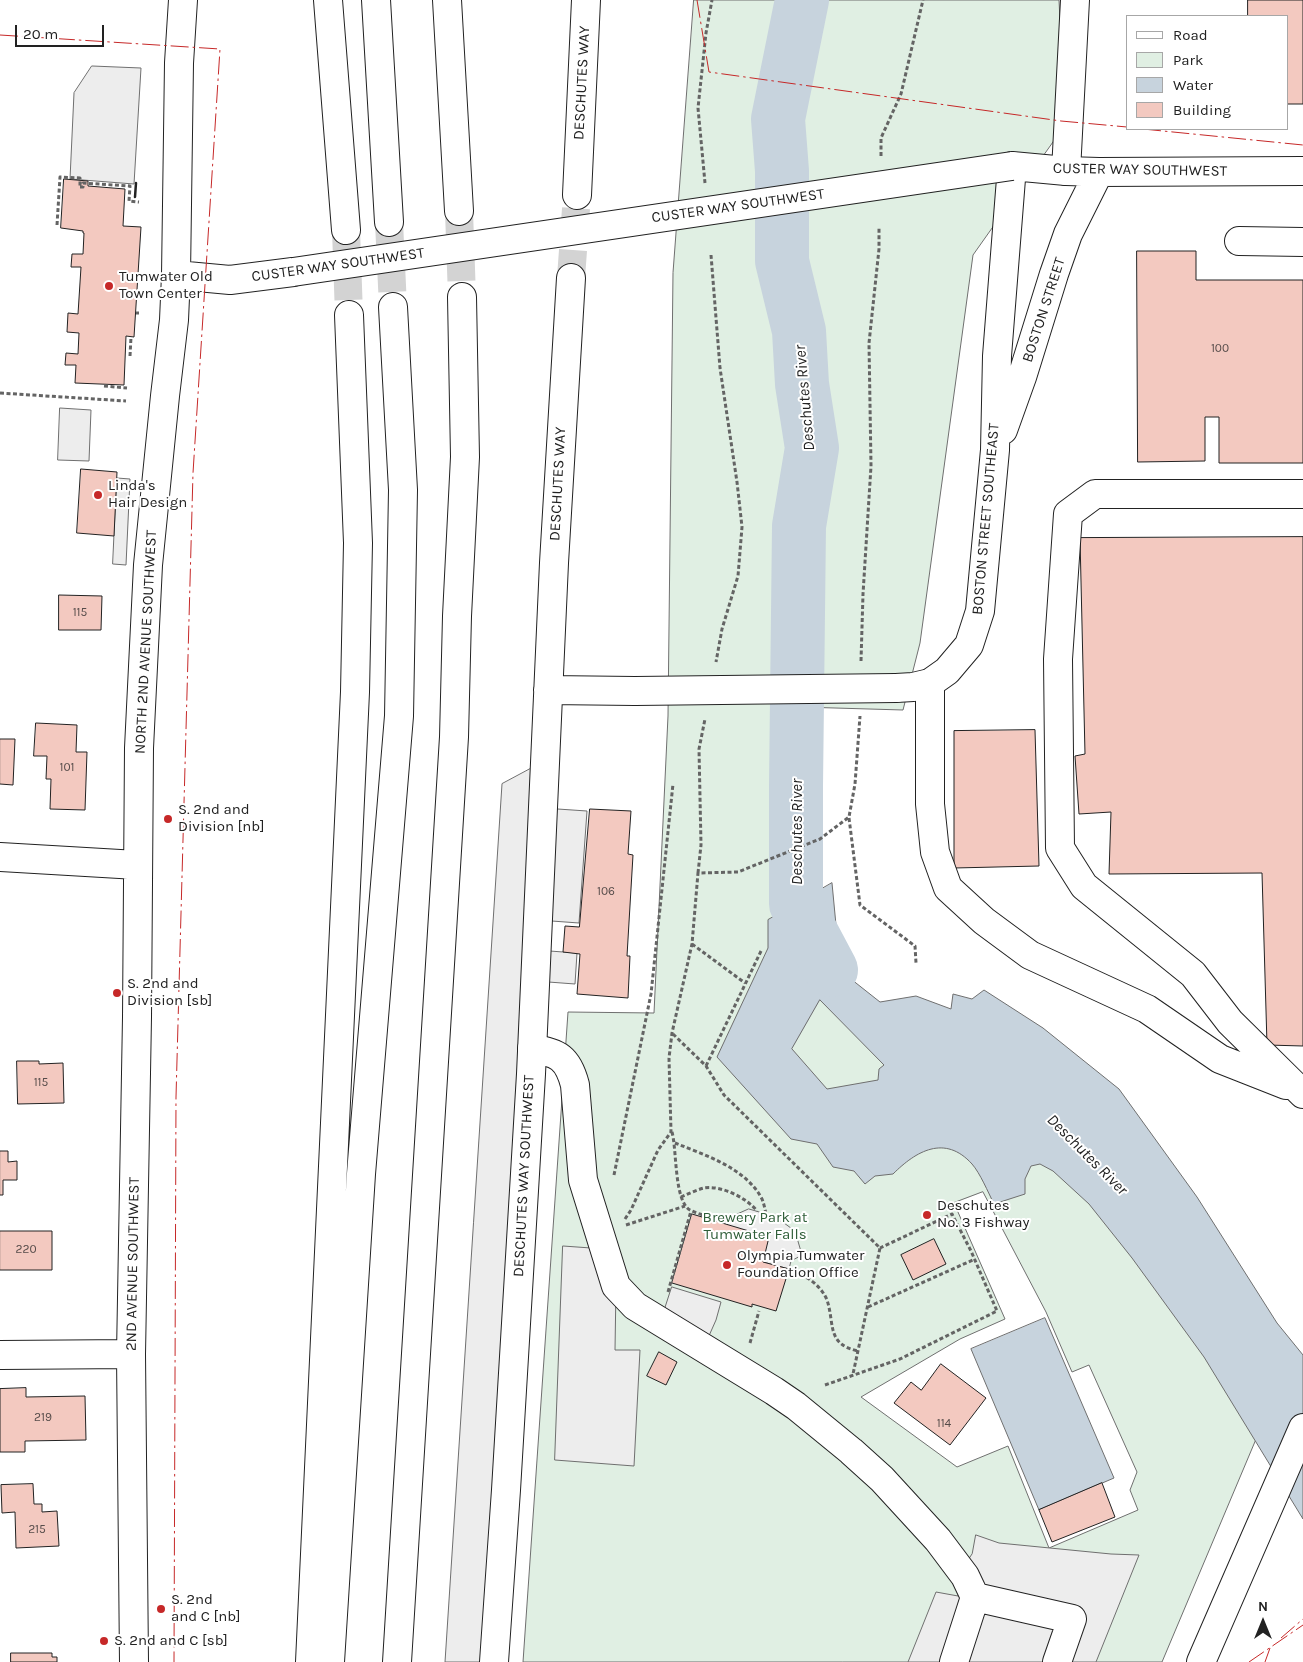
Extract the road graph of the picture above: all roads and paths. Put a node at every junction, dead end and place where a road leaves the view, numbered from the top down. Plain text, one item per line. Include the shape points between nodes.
1 (184, 0) edge
2 (328, 0) edge
3 (376, 0) edge
4 (447, 0) edge
5 (586, 0) edge
6 (712, 0) edge
7 (923, 0) edge
8 (1075, 0) edge
9 (881, 157) dead end
10 (1012, 166) junction
11 (1066, 171) junction
12 (1303, 171) edge
13 (1099, 172) junction
14 (705, 184) dead end
15 (576, 195) tunnel mouth
16 (139, 202) dead end
17 (459, 211) tunnel mouth
18 (389, 222) tunnel mouth
19 (57, 225) dead end
20 (879, 228) dead end
21 (346, 230) tunnel mouth
22 (1239, 241) dead end
23 (1303, 242) edge
24 (711, 255) dead end
25 (176, 275) junction
26 (571, 278) tunnel mouth
27 (462, 297) tunnel mouth
28 (393, 307) tunnel mouth
29 (350, 314) tunnel mouth
30 (130, 337) dead end
31 (130, 356) dead end
32 (104, 386) dead end
33 (127, 388) dead end
34 (0, 392) edge
35 (126, 401) dead end
36 (996, 450) junction
37 (1303, 494) edge
38 (861, 669) dead end
39 (714, 670) dead end
40 (930, 683) junction
41 (548, 690) junction
42 (860, 708) dead end
43 (707, 711) dead end
44 (673, 784) dead end
45 (849, 817) junction
46 (0, 857) edge
47 (137, 865) junction
48 (698, 873) junction
49 (692, 944) junction
50 (762, 949) dead end
51 (916, 963) dead end
52 (745, 983) junction
53 (672, 1033) junction
54 (532, 1049) junction
55 (706, 1066) junction
56 (1300, 1092) edge
57 (672, 1132) junction
58 (675, 1143) junction
59 (614, 1176) dead end
60 (681, 1197) junction
61 (685, 1206) junction
62 (691, 1211) junction
63 (757, 1211) dead end
64 (766, 1214) dead end
65 (728, 1220) dead end
66 (612, 1238) junction
67 (880, 1248) junction
68 (975, 1259) junction
69 (789, 1269) dead end
70 (667, 1293) dead end
71 (867, 1308) junction
72 (759, 1311) dead end
73 (750, 1343) dead end
74 (858, 1351) junction
75 (131, 1354) junction
76 (0, 1355) edge
77 (853, 1374) junction
78 (825, 1385) dead end
79 (1303, 1428) edge
80 (975, 1598) junction
81 (134, 1662) edge
82 (310, 1662) edge
83 (330, 1662) edge
84 (397, 1662) edge
85 (494, 1662) edge
86 (954, 1662) edge
87 (1056, 1662) edge
88 (1201, 1662) edge

1 - 25 main road, NORTH 2ND AVENUE SOUTHWEST via 179,73
2 - 21 main road
3 - 18 main road
4 - 17 main road
5 - 15 main road, DESCHUTES WAY
6 - 14 path via 698,108
7 - 9 path via 900,94 881,138
8 - 11 main road
10 - 11 main road, CUSTER WAY SOUTHWEST
10 - 25 main road, CUSTER WAY SOUTHWEST, bridge via 293,272 230,280
10 - 36 main road, BOSTON STREET SOUTHEAST via 997,356
11 - 13 main road, CUSTER WAY SOUTHWEST
12 - 13 main road, CUSTER WAY SOUTHWEST
13 - 36 main road, BOSTON STREET via 1068,234
16 - 19 path via 129,201 130,186 83,183 80,187 80,178 60,177
20 - 38 path via 869,343 872,466
22 - 23 main road
24 - 39 path via 720,368 742,528 738,576
25 - 47 main road, NORTH 2ND AVENUE SOUTHWEST via 148,564
26 - 41 main road, DESCHUTES WAY
27 - 84 main road via 465,457 454,737
28 - 83 main road via 403,490 399,716 361,1174
29 - 82 main road via 358,543 354,692
30 - 31 path
32 - 33 path
34 - 35 path
36 - 40 main road, BOSTON STREET SOUTHEAST via 980,611 969,645 947,671
37 - 56 main road via 1096,494 1068,514 1058,659 1060,848 1084,886 1193,974 1230,1022
40 - 41 main road, BOSTON STREET SOUTHEAST, bridge via 896,688
40 - 56 main road via 930,804 935,852 948,888 984,921 1030,955 1147,1009 1220,1060
41 - 54 main road, DESCHUTES WAY SOUTHWEST
42 - 45 path via 855,784
43 - 48 path via 699,749
44 - 59 path via 650,994
45 - 48 path via 820,839 738,872
45 - 51 path via 860,905 915,946
46 - 47 main road
47 - 75 main road, 2ND AVENUE SOUTHWEST
48 - 49 path
49 - 52 path
49 - 53 path
50 - 52 path
52 - 55 path
53 - 55 path
53 - 57 path via 669,1058
54 - 66 main road via 561,1056 573,1076 583,1180
54 - 85 main road, DESCHUTES WAY SOUTHWEST
55 - 67 path via 724,1094
57 - 58 path
57 - 66 path via 658,1150 631,1210
58 - 60 path
58 - 64 path via 720,1162 750,1183 762,1199
60 - 61 path
60 - 63 path via 704,1188 729,1191
61 - 62 path
61 - 66 path
62 - 65 path
62 - 70 path
66 - 80 main road via 616,1286 635,1306 796,1406 828,1432 882,1479 938,1540 965,1576
67 - 68 path via 952,1214
67 - 71 path
68 - 71 path
68 - 77 path via 997,1311 900,1359
69 - 74 path via 804,1275 818,1288 826,1300 834,1335 845,1348
71 - 74 path
72 - 73 path
74 - 77 path
75 - 76 main road
75 - 81 main road, 2ND AVENUE SOUTHWEST
77 - 78 path
79 - 88 main road
80 - 86 main road
80 - 87 main road via 1072,1619

